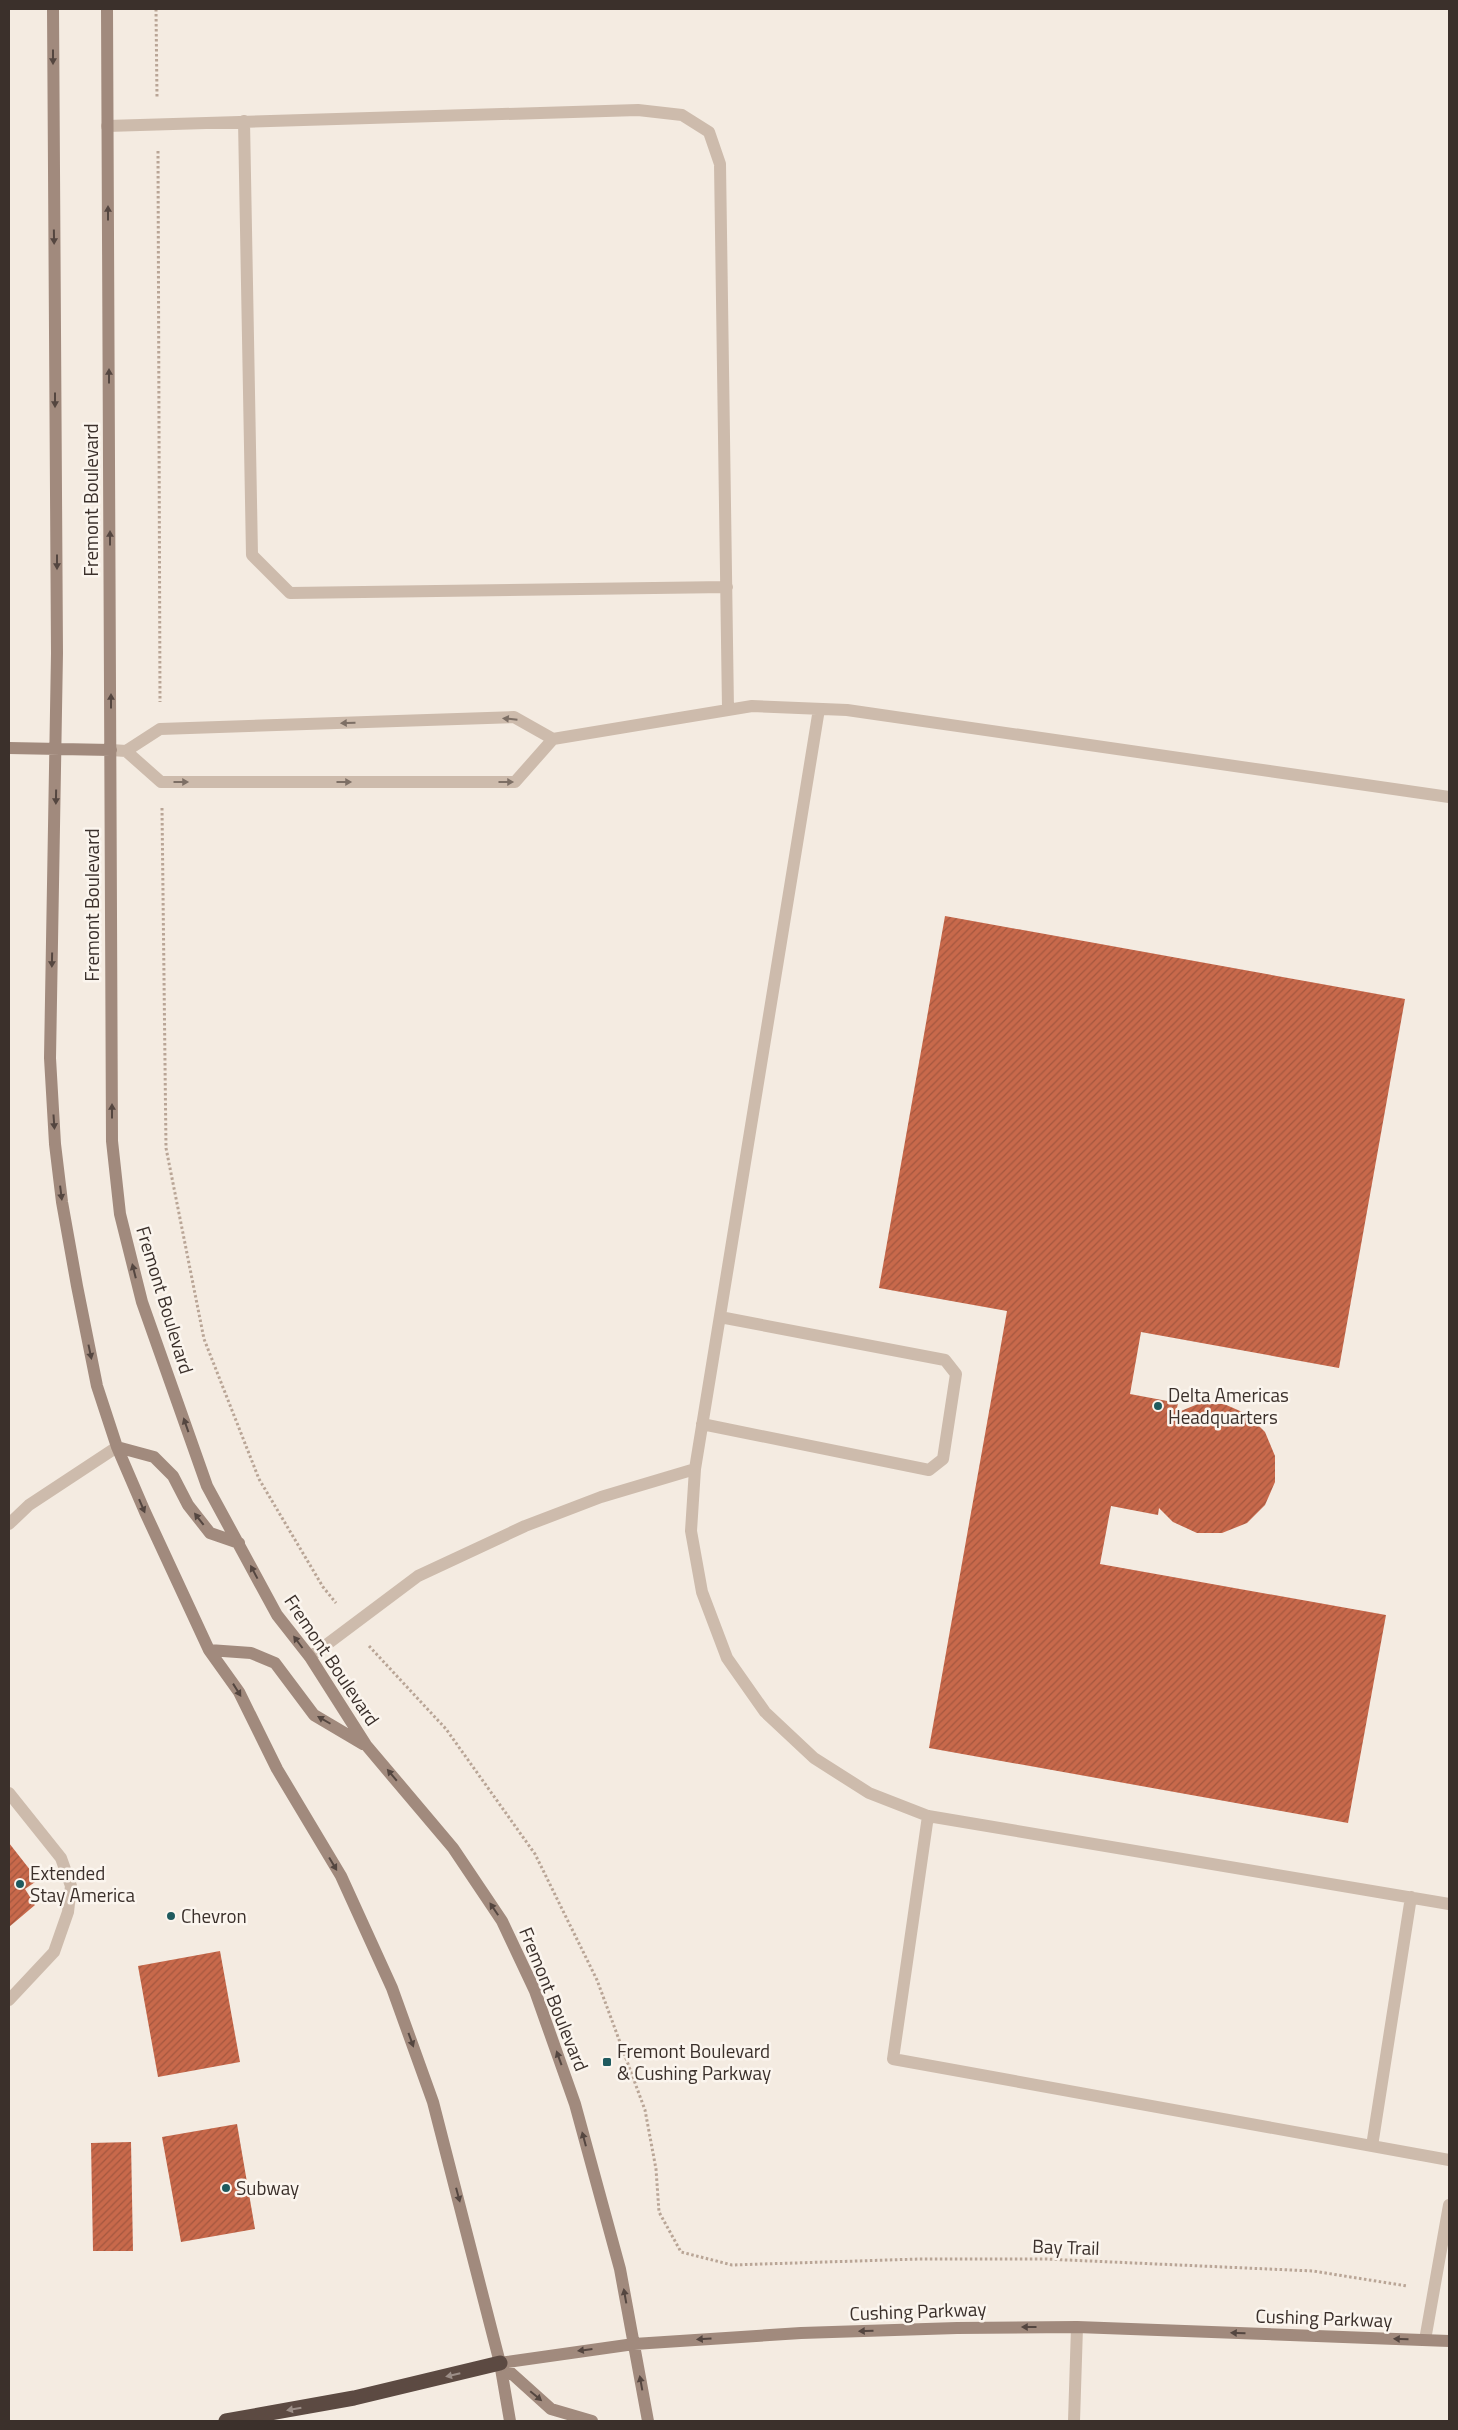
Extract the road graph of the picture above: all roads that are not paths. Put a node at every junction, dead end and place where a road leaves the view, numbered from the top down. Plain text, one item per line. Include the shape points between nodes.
1 (53, 9) edge
2 (107, 9) edge
3 (244, 121) junction
4 (107, 126) junction
5 (727, 587) junction
6 (728, 709) junction
7 (819, 709) junction
8 (553, 739) junction
9 (9, 748) edge
10 (56, 749) junction
11 (111, 750) junction
12 (126, 751) junction
13 (1449, 797) edge
14 (720, 1317) junction
15 (702, 1424) junction
16 (117, 1447) junction
17 (695, 1469) junction
18 (9, 1524) edge
19 (239, 1543) junction
20 (209, 1650) junction
21 (310, 1657) junction
22 (366, 1745) junction
23 (9, 1793) edge
24 (928, 1816) junction
25 (1411, 1897) junction
26 (1449, 1904) edge
27 (9, 2000) edge
28 (1372, 2146) junction
29 (1449, 2160) edge
30 (1449, 2205) edge
31 (1077, 2327) junction
32 (1425, 2340) junction
33 (1449, 2341) edge
34 (634, 2344) junction
35 (500, 2363) junction
36 (226, 2421) edge
37 (510, 2421) edge
38 (592, 2421) edge
39 (648, 2421) edge
40 (1074, 2421) edge

1 -> 10 main road, Fremont Boulevard
2 - 4 main road, Fremont Boulevard
3 - 4 lane
3 - 5 lane via 252,555 290,593
3 - 5 lane via 638,110 682,115 710,132 720,164
11 -> 4 main road, Fremont Boulevard
5 - 6 lane
6 - 7 lane via 752,706
6 - 8 lane
7 - 13 lane via 867,712
7 - 14 lane
8 -> 12 lane via 514,718 160,729
12 -> 8 lane via 161,782 515,782
9 - 10 main road
10 - 11 main road
10 -> 16 main road, Fremont Boulevard via 50,1058 55,1144 62,1202 97,1386
11 - 12 lane
19 -> 11 main road, Fremont Boulevard via 207,1486 142,1302 120,1214 112,1141
14 - 15 lane
14 - 15 lane via 946,1360 956,1374 943,1459 929,1470
15 - 17 lane
16 - 18 lane via 29,1505
19 -> 16 main road via 210,1533 188,1505 173,1476 154,1457
16 -> 20 main road, Fremont Boulevard
17 - 21 lane via 525,1526 418,1576
17 - 24 lane via 691,1531 702,1592 728,1658 765,1712 814,1758 869,1793
21 -> 19 main road, Fremont Boulevard via 277,1615
22 -> 20 main road via 314,1715 275,1663 251,1653
20 -> 35 main road, Fremont Boulevard via 239,1692 277,1769 341,1876 392,1988 433,2102
21 - 22 main road, Fremont Boulevard
34 -> 22 main road, Fremont Boulevard via 620,2269 575,2104 535,1991 502,1921 453,1848
23 - 27 lane via 61,1858 71,1886 68,1912 54,1952
24 - 25 lane
24 - 28 lane via 893,2059
25 - 26 lane
25 - 28 lane
28 - 29 lane
30 - 32 lane
32 -> 31 main road, Cushing Parkway
31 -> 34 main road, Cushing Parkway via 879,2330
31 - 40 lane
32 - 33 main road, Cushing Parkway
34 -> 35 main road, Cushing Parkway
39 -> 34 main road, Fremont Boulevard
35 -> 36 highway via 354,2398
35 - 37 main road, Fremont Boulevard
35 -> 38 main road via 551,2409

